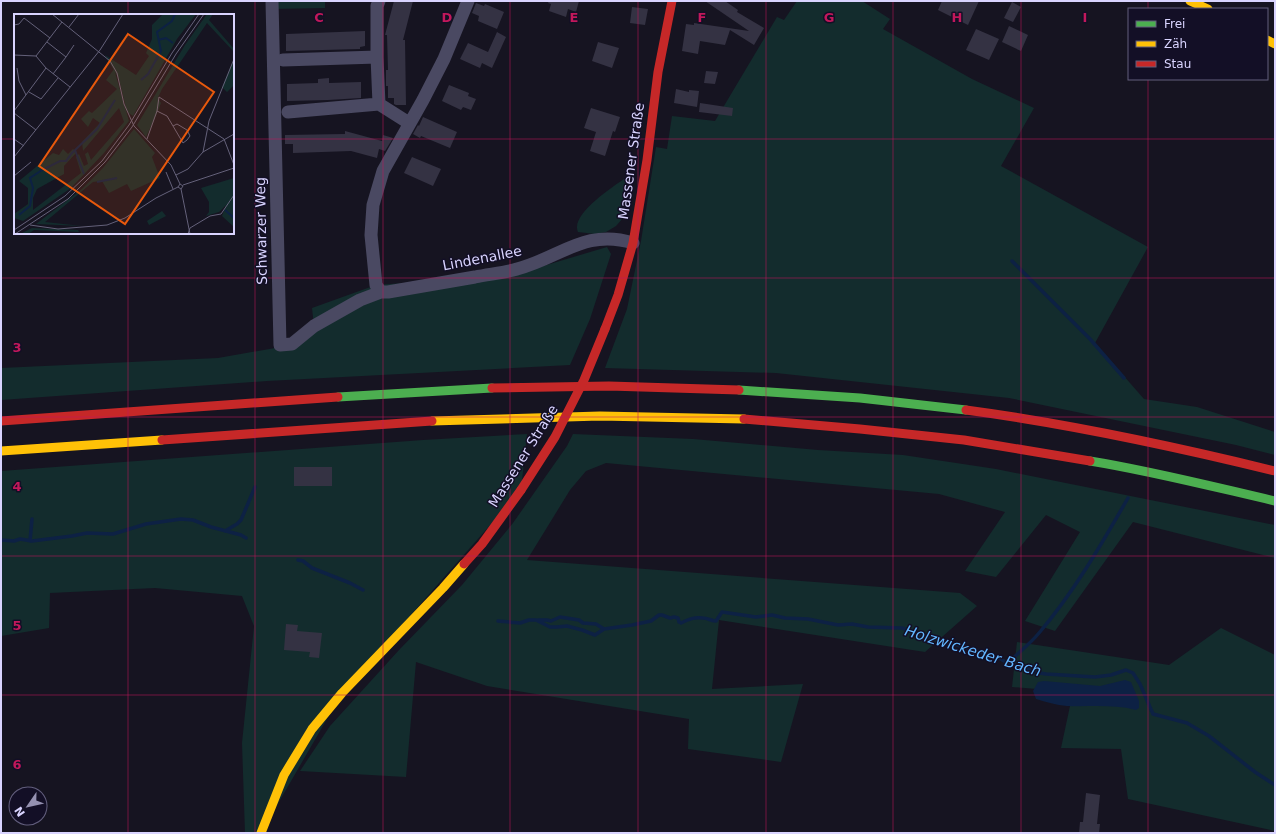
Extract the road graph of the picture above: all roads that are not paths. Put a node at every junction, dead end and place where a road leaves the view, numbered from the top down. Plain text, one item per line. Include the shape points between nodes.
1 (272, 1) edge
2 (379, 1) edge
3 (468, 1) edge
4 (672, 1) edge
5 (1190, 1) edge
6 (1206, 8) edge
7 (377, 57) junction
8 (284, 60) dead end
9 (380, 104) junction
10 (288, 112) dead end
11 (409, 122) junction
12 (633, 243) junction
13 (381, 292) junction
14 (1, 421) edge
15 (1, 451) edge
16 (1275, 471) edge
17 (1275, 502) edge
18 (261, 833) edge

1 - 13 street, Schwarzer Weg via 280,345 292,344 314,326 360,300
2 - 7 street
3 - 11 street via 444,59
4 - 12 main road, Massener Straße via 658,72
5 - 6 main road
7 - 8 street
7 - 9 street
9 - 10 street
9 - 11 street
11 - 13 street via 383,171 373,205 371,242 376,285
12 - 13 street, Lindenallee via 596,239 576,244 517,270
12 - 18 main road, Massener Straße, bridge via 605,329 584,380 555,437 521,490 477,550 342,693 312,729 284,775
14 - 16 main road via 420,391 601,386 750,390 864,398 1041,421 1191,450
15 - 17 main road via 434,421 600,416 750,419 971,441 1111,464

